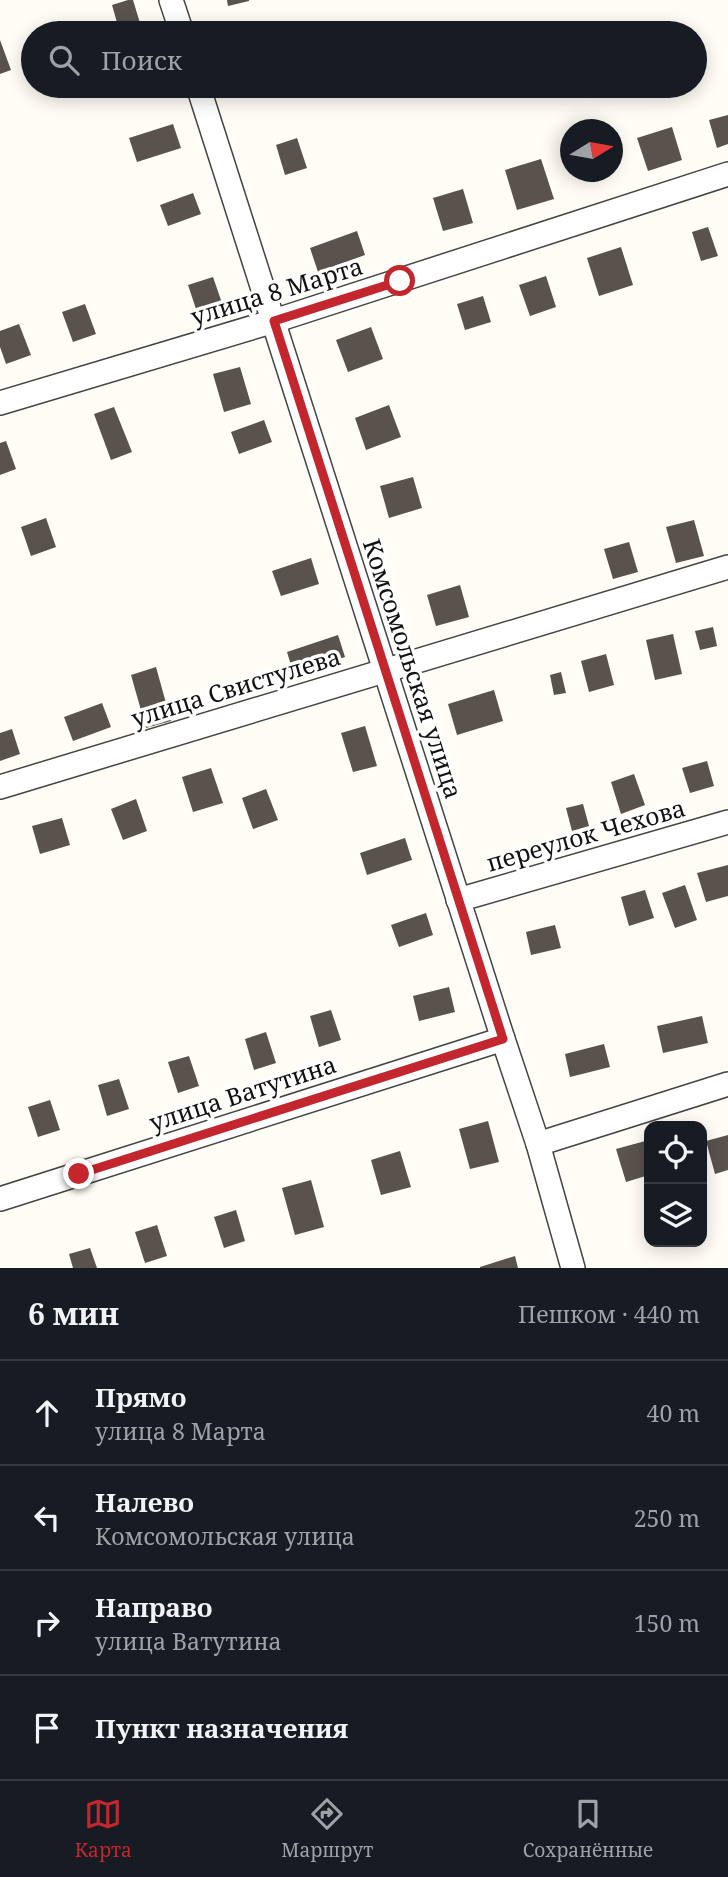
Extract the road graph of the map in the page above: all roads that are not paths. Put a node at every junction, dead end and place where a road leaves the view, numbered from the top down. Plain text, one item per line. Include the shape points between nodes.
1 (171, 0) edge
2 (178, 21) edge
3 (202, 98) edge
4 (728, 174) edge
5 (274, 321) junction
6 (0, 403) edge
7 (728, 567) edge
8 (385, 670) junction
9 (0, 787) edge
10 (728, 822) edge
11 (458, 900) junction
12 (503, 1039) junction
13 (728, 1084) edge
14 (538, 1144) junction
15 (0, 1199) edge
16 (573, 1268) edge

1 - 2 street
3 - 5 street, Комсомольская улица
4 - 5 street, улица 8 Марта
5 - 6 street, улица 8 Марта
5 - 8 street, Комсомольская улица
7 - 8 street, улица Свистулева
8 - 9 street, улица Свистулева
8 - 11 street, Комсомольская улица
10 - 11 street, переулок Чехова
11 - 12 street, Комсомольская улица
12 - 14 street, Комсомольская улица
12 - 15 street, улица Ватутина
13 - 14 street
14 - 16 street, Комсомольская улица

